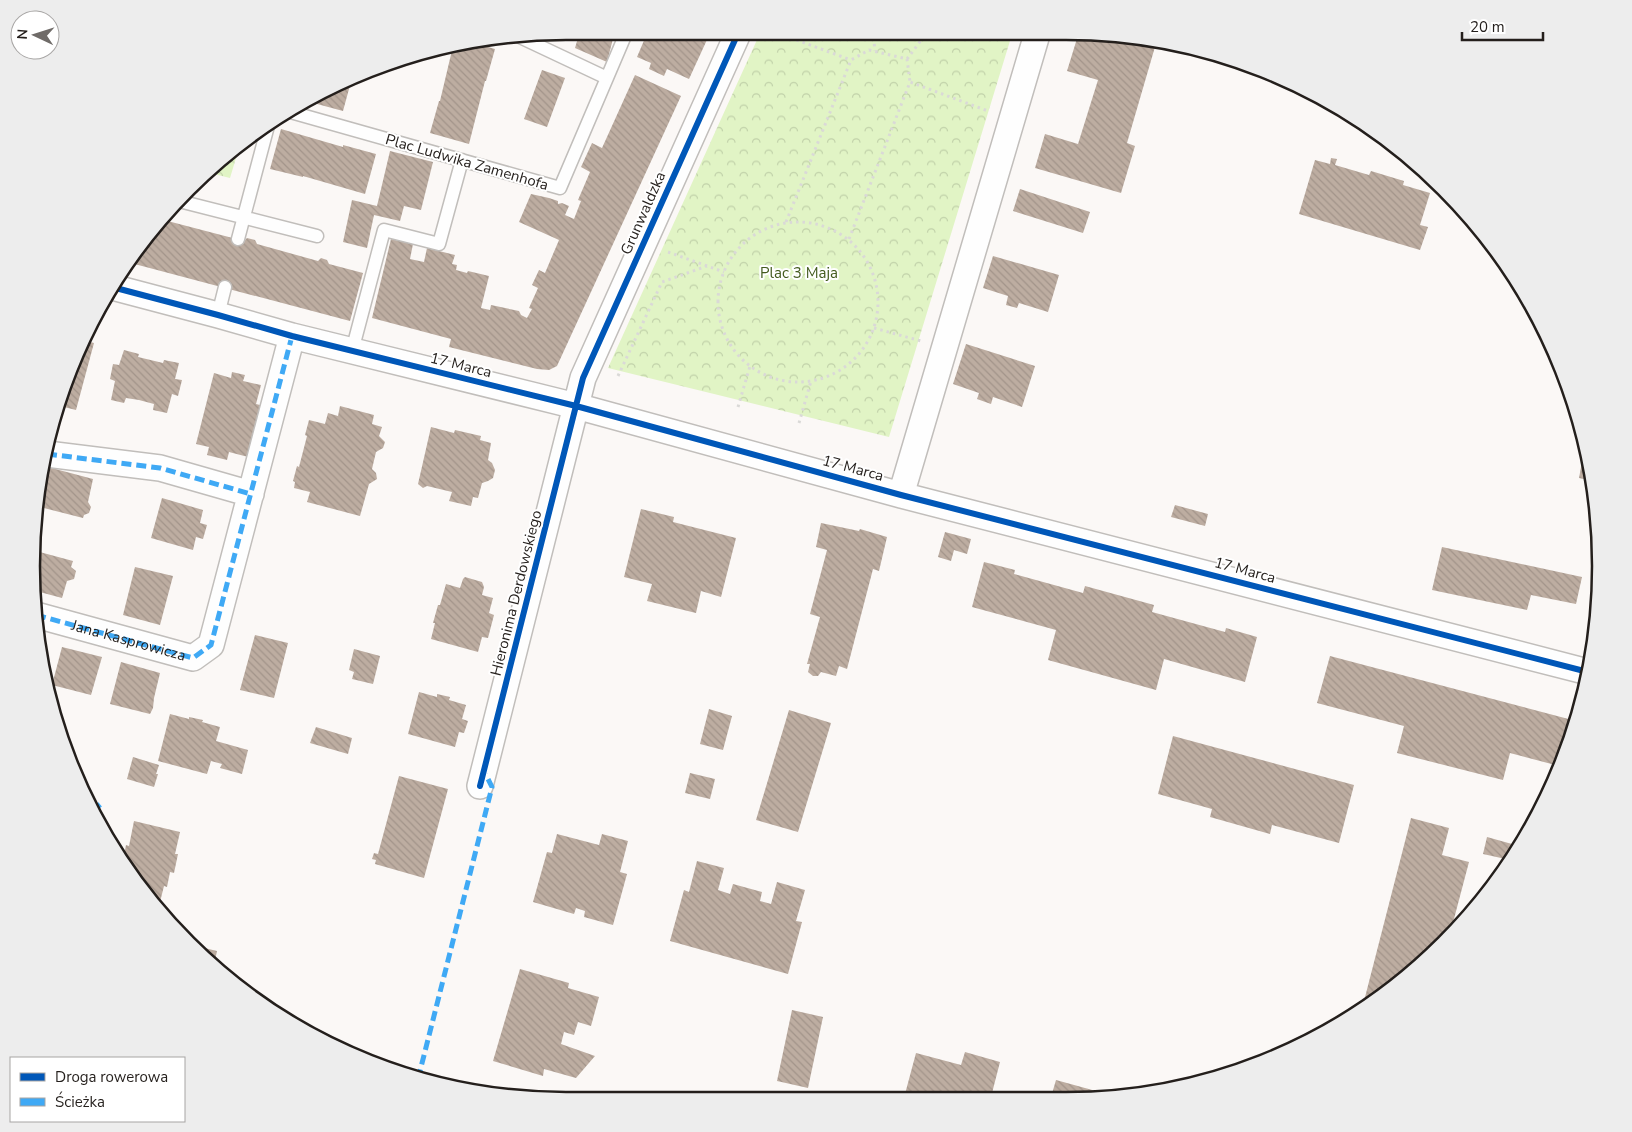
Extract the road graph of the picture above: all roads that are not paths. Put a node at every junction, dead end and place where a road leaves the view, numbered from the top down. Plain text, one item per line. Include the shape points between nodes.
1 (623, 40) edge
2 (735, 40) edge
3 (1035, 40) edge
4 (529, 41) edge
5 (606, 78) junction
6 (297, 114) edge
7 (265, 135) edge
8 (462, 160) junction
9 (187, 202) edge
10 (243, 217) junction
11 (317, 236) dead end
12 (238, 239) dead end
13 (225, 287) dead end
14 (119, 289) edge
15 (218, 315) junction
16 (292, 336) junction
17 (352, 351) junction
18 (576, 406) junction
19 (52, 455) edge
20 (251, 494) junction
21 (901, 495) junction
22 (43, 617) edge
23 (1582, 670) edge
24 (480, 786) dead end

1 - 5 lane, Plac Ludwika Zamenhofa
2 - 18 street, Grunwaldzka via 586,372
3 - 21 street
4 - 5 lane
5 - 8 lane, Plac Ludwika Zamenhofa via 560,188
6 - 8 lane, Plac Ludwika Zamenhofa
7 - 10 lane
8 - 17 lane via 439,244 384,230
9 - 10 lane
10 - 11 lane
10 - 12 lane
13 - 15 lane
14 - 15 street, 17 Marca
15 - 16 street, 17 Marca
16 - 17 street, 17 Marca
16 - 20 street, Jana Kasprowicza
17 - 18 street, 17 Marca
18 - 21 street, 17 Marca
18 - 24 street, Hieronima Derdowskiego
19 - 20 street via 160,468
20 - 22 street, Jana Kasprowicza via 211,645 193,658
21 - 23 street, 17 Marca

